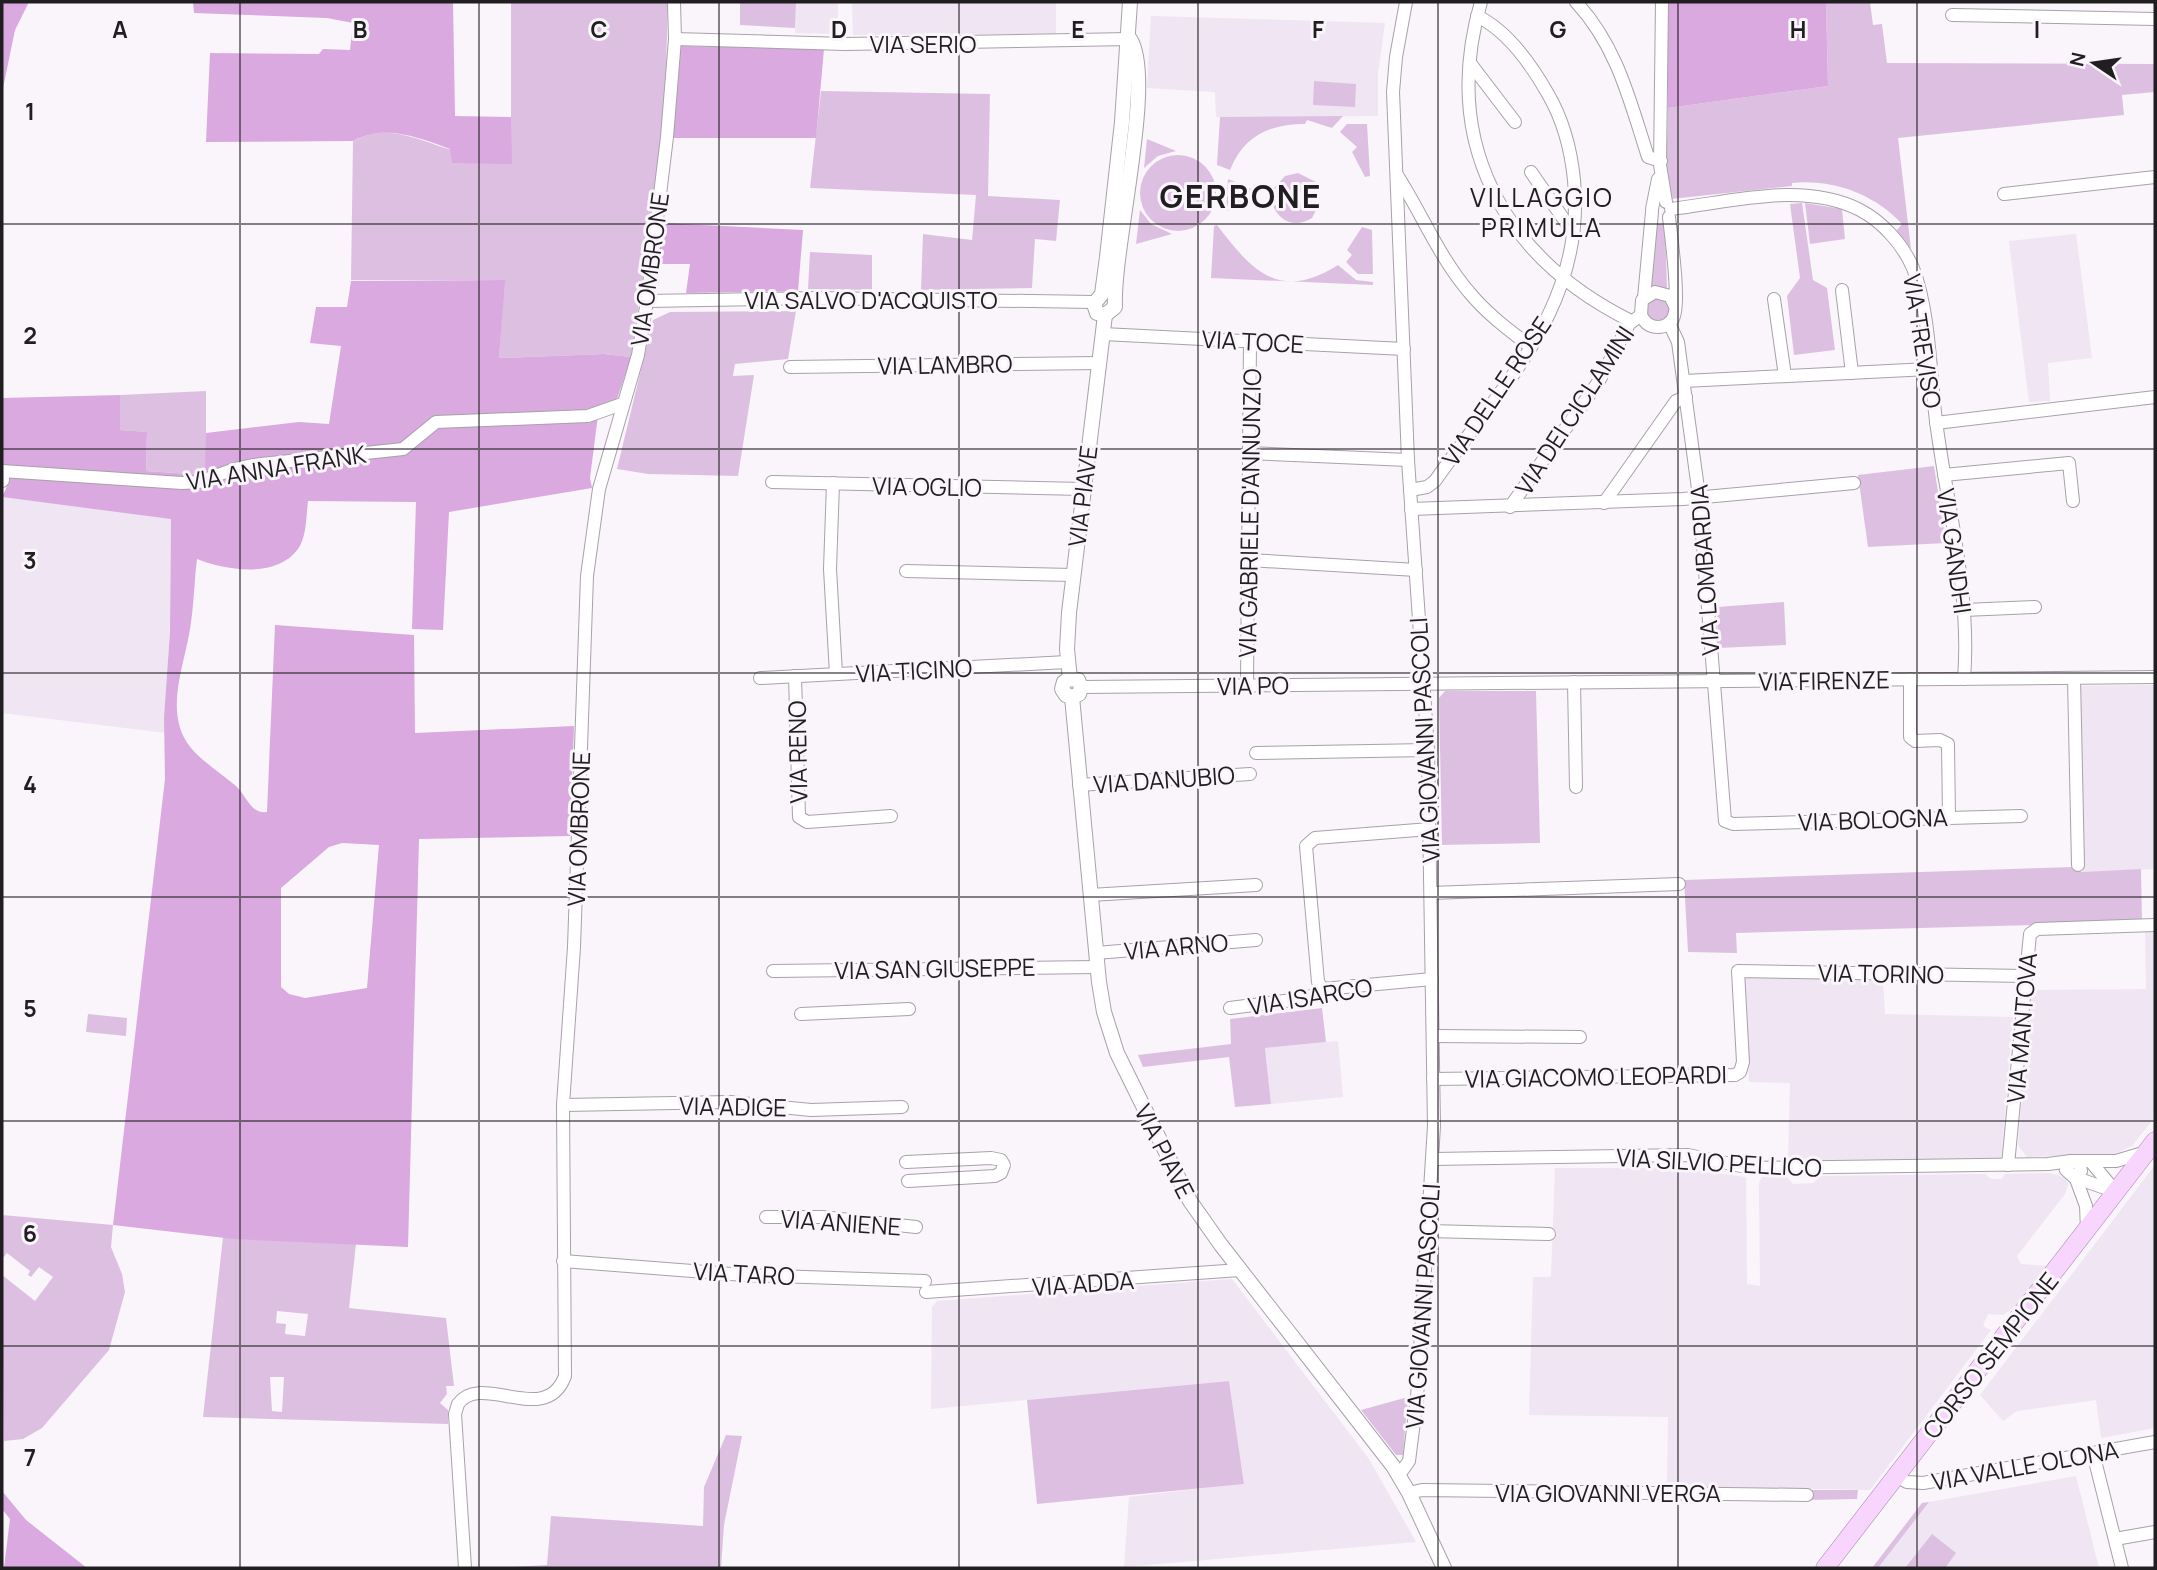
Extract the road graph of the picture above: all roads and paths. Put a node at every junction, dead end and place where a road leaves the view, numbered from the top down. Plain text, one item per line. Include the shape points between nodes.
1 (674, 2) edge
2 (1130, 2) edge
3 (1406, 2) edge
4 (1481, 2) edge
5 (1576, 2) edge
6 (1662, 2) edge
7 (1952, 15) dead end
8 (1477, 16) junction
9 (2155, 19) edge
10 (675, 39) junction
11 (1129, 39) junction
12 (1470, 62) junction
13 (1515, 122) dead end
14 (1660, 163) junction
15 (1531, 172) dead end
16 (1397, 174) junction
17 (2155, 177) edge
18 (2004, 194) dead end
19 (1669, 209) junction
20 (1652, 210) junction
21 (1423, 220) junction
22 (1399, 226) junction
23 (1574, 234) junction
24 (1565, 282) junction
25 (1842, 290) dead end
26 (1103, 298) junction
27 (1644, 298) junction
28 (1774, 299) dead end
29 (647, 301) junction
30 (1675, 306) junction
31 (1636, 318) junction
32 (1670, 323) junction
33 (1103, 334) junction
34 (1251, 341) junction
35 (1531, 347) junction
36 (1404, 349) junction
37 (1099, 363) junction
38 (790, 367) dead end
39 (1929, 369) junction
40 (1852, 373) junction
41 (1785, 376) junction
42 (1684, 381) junction
43 (1686, 397) junction
44 (2155, 397) edge
45 (622, 404) junction
46 (1936, 423) junction
47 (1249, 453) junction
48 (1408, 460) junction
49 (2, 471) edge
50 (1944, 475) junction
51 (772, 482) dead end
52 (833, 483) junction
53 (1854, 483) dead end
54 (1083, 489) junction
55 (1410, 490) junction
56 (1699, 496) junction
57 (2073, 501) dead end
58 (1604, 503) junction
59 (1510, 507) junction
60 (1411, 509) junction
61 (1249, 559) junction
62 (1416, 570) junction
63 (906, 571) dead end
64 (1073, 575) junction
65 (2035, 607) dead end
66 (1964, 610) junction
67 (1067, 662) junction
68 (836, 674) junction
69 (795, 676) junction
70 (2155, 677) edge
71 (760, 678) dead end
72 (2074, 678) junction
73 (1910, 679) junction
74 (1964, 679) junction
75 (1574, 682) junction
76 (1713, 682) junction
77 (1425, 683) junction
78 (1247, 685) junction
79 (1074, 687) junction
80 (1428, 750) junction
81 (1256, 753) dead end
82 (1250, 774) dead end
83 (1079, 785) junction
84 (1576, 787) dead end
85 (891, 816) dead end
86 (2021, 816) dead end
87 (1948, 817) junction
88 (1725, 821) joint
89 (1430, 829) junction
90 (2078, 865) dead end
91 (1679, 884) dead end
92 (1256, 885) dead end
93 (1431, 893) junction
94 (1090, 895) junction
95 (2155, 925) edge
96 (1256, 940) dead end
97 (1097, 960) junction
98 (773, 971) dead end
99 (1738, 971) joint
100 (2025, 976) junction
101 (1432, 979) junction
102 (1323, 989) junction
103 (1230, 1008) dead end
104 (909, 1009) dead end
105 (801, 1014) dead end
106 (1433, 1036) junction
107 (1580, 1037) dead end
108 (1433, 1079) junction
109 (563, 1105) junction
110 (902, 1107) dead end
111 (2151, 1147) edge
112 (1433, 1159) junction
113 (906, 1162) dead end
114 (2008, 1165) junction
115 (2077, 1169) junction
116 (908, 1181) dead end
117 (2116, 1192) junction
118 (766, 1217) dead end
119 (916, 1227) dead end
120 (2087, 1229) junction
121 (1429, 1231) junction
122 (1549, 1234) dead end
123 (563, 1261) junction
124 (1240, 1270) junction
125 (925, 1287) joint
126 (2155, 1442) edge
127 (2093, 1453) junction
128 (1399, 1475) junction
129 (1896, 1476) junction
130 (1409, 1493) junction
131 (1807, 1495) dead end
132 (2155, 1532) edge
133 (2115, 1539) junction
134 (465, 1568) edge
135 (1444, 1568) edge
136 (1825, 1568) edge
137 (2122, 1568) edge

1 - 10 street, VIA OMBRONE
2 - 11 street
3 - 16 street, VIA GIOVANNI PASCOLI via 1394,76
4 - 8 street
5 - 14 street via 1618,66 1648,157
6 - 14 street
7 - 9 street
8 - 12 street
8 - 23 street, VIA DELLE ROSE via 1509,41 1557,112 1572,162
10 - 11 street, VIA SERIO via 845,44
10 - 29 street, VIA OMBRONE
11 - 26 street
12 - 13 street
12 - 24 street via 1472,127 1492,188 1524,240
14 - 19 street
14 - 20 street
15 - 23 street
16 - 21 street
16 - 22 street, VIA GIOVANNI PASCOLI
17 - 18 street
19 - 20 street via 1660,220
19 - 30 street
19 - 39 street, VIA TREVISO via 1795,195 1857,209 1892,236 1917,279
20 - 27 street
21 - 22 street
21 - 35 street via 1474,298
22 - 36 street, VIA GIOVANNI PASCOLI
23 - 24 street, VIA DELLE ROSE
24 - 31 street
24 - 35 street, VIA DELLE ROSE
25 - 40 street
26 - 29 street, VIA SALVO D'ACQUISTO
26 - 33 street, VIA PIAVE via 1096,310 1105,315
27 - 30 street via 1660,292 1670,296
27 - 31 street
28 - 41 street
29 - 45 street, VIA OMBRONE via 638,355
30 - 32 street
31 - 32 street via 1651,326
31 - 59 street, VIA DEI CICLAMINI
32 - 42 street, VIA LOMBARDIA
33 - 34 street, VIA TOCE
33 - 37 street, VIA PIAVE
34 - 36 street, VIA TOCE
34 - 47 street, VIA GABRIELE D'ANNUNZIO
35 - 55 street, VIA DELLE ROSE via 1432,484
36 - 48 street, VIA GIOVANNI PASCOLI
37 - 38 street, VIA LAMBRO
37 - 54 street, VIA PIAVE
39 - 40 street
39 - 46 street, VIA TREVISO
40 - 41 street
41 - 42 street
42 - 43 street, VIA LOMBARDIA
43 - 56 street, VIA LOMBARDIA
43 - 58 street via 1676,401
44 - 46 street, VIA TREVISO
45 - 49 street, VIA ANNA FRANK via 588,416 436,422 403,449 253,465 199,482
45 - 109 street, VIA OMBRONE via 599,489 587,576 574,947
46 - 50 street, VIA GANDHI
47 - 48 street
47 - 61 street, VIA GABRIELE D'ANNUNZIO
48 - 55 street, VIA GIOVANNI PASCOLI
50 - 57 street via 2069,463
50 - 66 street, VIA GANDHI
51 - 52 street, VIA OGLIO
52 - 54 street, VIA OGLIO
52 - 68 street via 830,569
53 - 56 street
54 - 64 street, VIA PIAVE
55 - 60 street, VIA GIOVANNI PASCOLI
56 - 58 street
56 - 76 street, VIA LOMBARDIA
58 - 59 street
59 - 60 street
60 - 62 street, VIA GIOVANNI PASCOLI
61 - 62 street
61 - 78 street, VIA GABRIELE D'ANNUNZIO
62 - 77 street, VIA GIOVANNI PASCOLI
63 - 64 street
64 - 67 street, VIA PIAVE
65 - 66 street
66 - 74 street, VIA GANDHI
67 - 68 street, VIA TICINO
67 - 79 street, VIA PIAVE
68 - 69 street, VIA TICINO
69 - 71 street, VIA TICINO
69 - 85 street, VIA RENO via 799,817 807,822
70 - 72 street, VIA FIRENZE
72 - 74 street, VIA FIRENZE
72 - 90 street
73 - 74 street, VIA FIRENZE
73 - 76 street, VIA FIRENZE
73 - 87 street via 1910,737 1948,744
75 - 76 street, VIA FIRENZE
75 - 77 street, VIA FIRENZE
75 - 84 street
76 - 88 street, VIA LOMBARDIA
77 - 78 street, VIA PO
77 - 80 street, VIA GIOVANNI PASCOLI
78 - 79 street, VIA PO
79 - 83 street, VIA PIAVE
80 - 81 street
80 - 89 street, VIA GIOVANNI PASCOLI
82 - 83 street, VIA DANUBIO
83 - 94 street, VIA PIAVE
86 - 87 street, VIA BOLOGNA
87 - 88 street, VIA BOLOGNA
89 - 93 street, VIA GIOVANNI PASCOLI
89 - 102 street via 1315,838 1306,846 1318,982
91 - 93 street
92 - 94 street
93 - 101 street, VIA GIOVANNI PASCOLI
94 - 97 street, VIA PIAVE
95 - 100 street, VIA MANTOVA via 2034,930
96 - 97 street, VIA ARNO
97 - 98 street, VIA SAN GIUSEPPE
97 - 124 street, VIA PIAVE via 1108,1027 1137,1097 1190,1201
99 - 100 street, VIA TORINO
99 - 108 street, VIA GIACOMO LEOPARDI via 1743,1062 1735,1075
100 - 114 street, VIA MANTOVA
101 - 102 street, VIA ISARCO
101 - 106 street, VIA GIOVANNI PASCOLI
102 - 103 street, VIA ISARCO via 1308,998
104 - 105 street
106 - 107 street
106 - 108 street, VIA GIOVANNI PASCOLI
108 - 112 street, VIA GIOVANNI PASCOLI
109 - 110 street, VIA ADIGE via 738,1102 811,1110
109 - 123 street, VIA OMBRONE
111 - 115 street, VIA SILVIO PELLICO
111 - 117 main road, CORSO SEMPIONE
112 - 114 street, VIA SILVIO PELLICO via 1678,1155 1751,1168
112 - 121 street, VIA GIOVANNI PASCOLI
113 - 116 street via 991,1158 1004,1165 995,1176
114 - 115 street, VIA SILVIO PELLICO
115 - 117 street, VIA SILVIO PELLICO
115 - 117 street
115 - 120 street
117 - 120 main road, CORSO SEMPIONE
118 - 119 street, VIA ANIENE via 822,1217
120 - 129 main road, CORSO SEMPIONE
121 - 122 street
121 - 128 street, VIA GIOVANNI PASCOLI via 1410,1457
123 - 125 street, VIA TARO
123 - 134 street, VIA OMBRONE via 565,1376 561,1388 538,1399 475,1394 461,1399 456,1409
124 - 125 street, VIA ADDA
124 - 128 street, VIA PIAVE
126 - 127 street, VIA VALLE OLONA
127 - 129 street, VIA VALLE OLONA via 1923,1483
127 - 133 street
128 - 130 street, VIA PIAVE
129 - 136 main road, CORSO SEMPIONE
130 - 131 street, VIA GIOVANNI VERGA
130 - 135 street, VIA PIAVE
132 - 133 street
133 - 137 street

